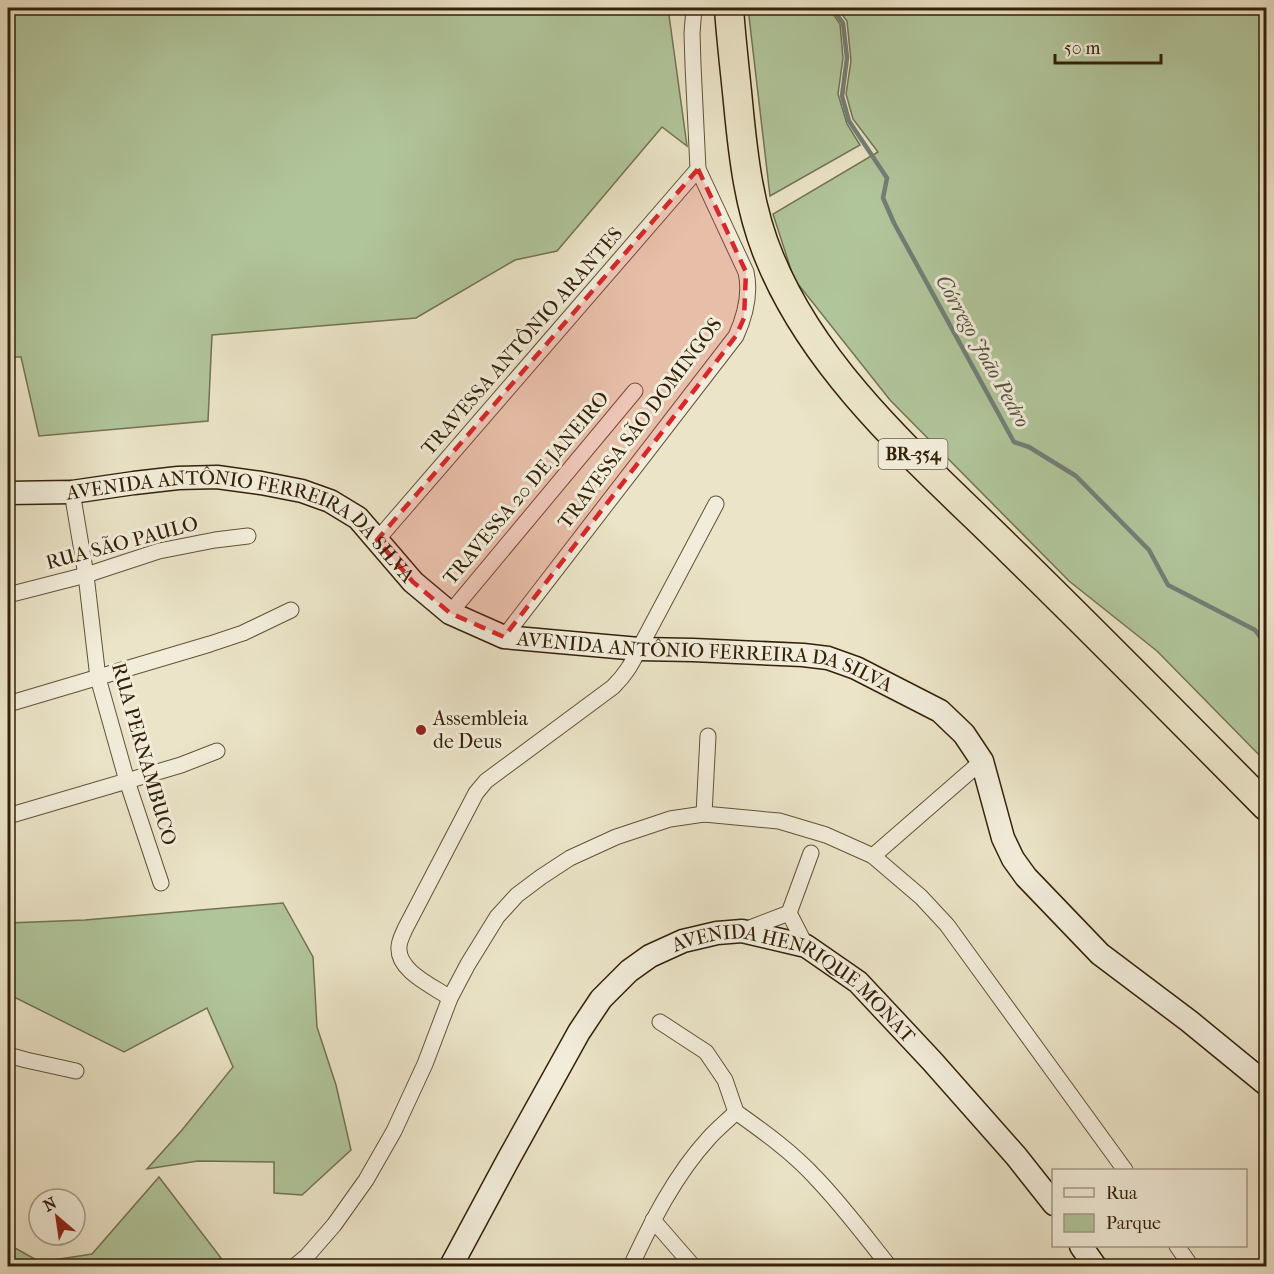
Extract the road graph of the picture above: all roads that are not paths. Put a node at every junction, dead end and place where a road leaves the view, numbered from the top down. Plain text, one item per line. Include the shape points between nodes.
1 (694, 8) edge
2 (729, 8) edge
3 (698, 169) junction
4 (635, 391) dead end
5 (72, 492) junction
6 (8, 493) edge
7 (716, 504) dead end
8 (248, 536) dead end
9 (377, 540) junction
10 (86, 575) junction
11 (8, 595) edge
12 (291, 610) dead end
13 (450, 613) junction
14 (504, 637) junction
15 (639, 649) junction
16 (98, 678) junction
17 (8, 704) edge
18 (708, 736) dead end
19 (217, 751) dead end
20 (982, 761) junction
21 (127, 781) junction
22 (1266, 806) edge
23 (704, 814) junction
24 (8, 816) edge
25 (810, 853) dead end
26 (873, 856) junction
27 (160, 883) dead end
28 (789, 913) junction
29 (742, 931) junction
30 (806, 946) junction
31 (450, 998) junction
32 (660, 1022) dead end
33 (8, 1055) edge
34 (76, 1071) dead end
35 (1266, 1084) edge
36 (736, 1112) junction
37 (1124, 1169) edge
38 (1052, 1203) edge
39 (653, 1220) junction
40 (1082, 1247) edge
41 (1178, 1247) edge
42 (295, 1266) edge
43 (451, 1266) edge
44 (631, 1266) edge
45 (693, 1266) edge
46 (889, 1266) edge
47 (1095, 1266) edge
48 (1191, 1266) edge

1 - 3 street, TRAVESSA SÃO DOMINGOS
2 - 22 highway, BR-354 via 743,156 757,221 790,302 827,359 885,426
3 - 9 street, TRAVESSA ANTÔNIO ARANTES
3 - 14 street, TRAVESSA SÃO DOMINGOS via 746,272 749,285 744,318 736,336
4 - 13 street, TRAVESSA 20 DE JANEIRO
5 - 6 street, AVENIDA ANTÔNIO FERREIRA DA SILVA
5 - 9 street, AVENIDA ANTÔNIO FERREIRA DA SILVA via 178,478 217,477 261,483 330,501 358,519
5 - 10 street, RUA PERNAMBUCO
7 - 15 street
8 - 10 street, RUA SÃO PAULO via 159,551
9 - 13 street, AVENIDA ANTÔNIO FERREIRA DA SILVA via 413,582
10 - 11 street, RUA SÃO PAULO
10 - 16 street, RUA PERNAMBUCO
12 - 16 street via 243,633
13 - 14 street, AVENIDA ANTÔNIO FERREIRA DA SILVA
14 - 15 street, AVENIDA ANTÔNIO FERREIRA DA SILVA
15 - 20 street, AVENIDA ANTÔNIO FERREIRA DA SILVA via 828,658 940,711 964,734
15 - 31 street via 629,669 613,687 476,793 399,946 401,960 410,971
16 - 17 street
16 - 21 street, RUA PERNAMBUCO
18 - 23 street
19 - 21 street
20 - 26 street
20 - 35 street, AVENIDA ANTÔNIO FERREIRA DA SILVA via 1003,838 1026,877 1100,954
21 - 24 street
21 - 27 street, RUA PERNAMBUCO
23 - 26 street via 779,821 826,835
23 - 31 street via 670,819 616,837 570,858 517,895 496,917
25 - 28 street
26 - 37 street via 947,925
28 - 29 street
28 - 30 street
29 - 30 street, AVENIDA HENRIQUE MONAT
29 - 43 street, AVENIDA HENRIQUE MONAT via 683,941 650,956 629,970 601,999 579,1032
30 - 38 street, AVENIDA HENRIQUE MONAT via 858,982 932,1061
31 - 42 street via 425,1064 366,1180 334,1225
32 - 36 street via 706,1052 725,1080
33 - 34 street
36 - 39 street via 682,1172
36 - 46 street via 816,1177
39 - 44 street
39 - 45 street
40 - 47 street
41 - 48 street

